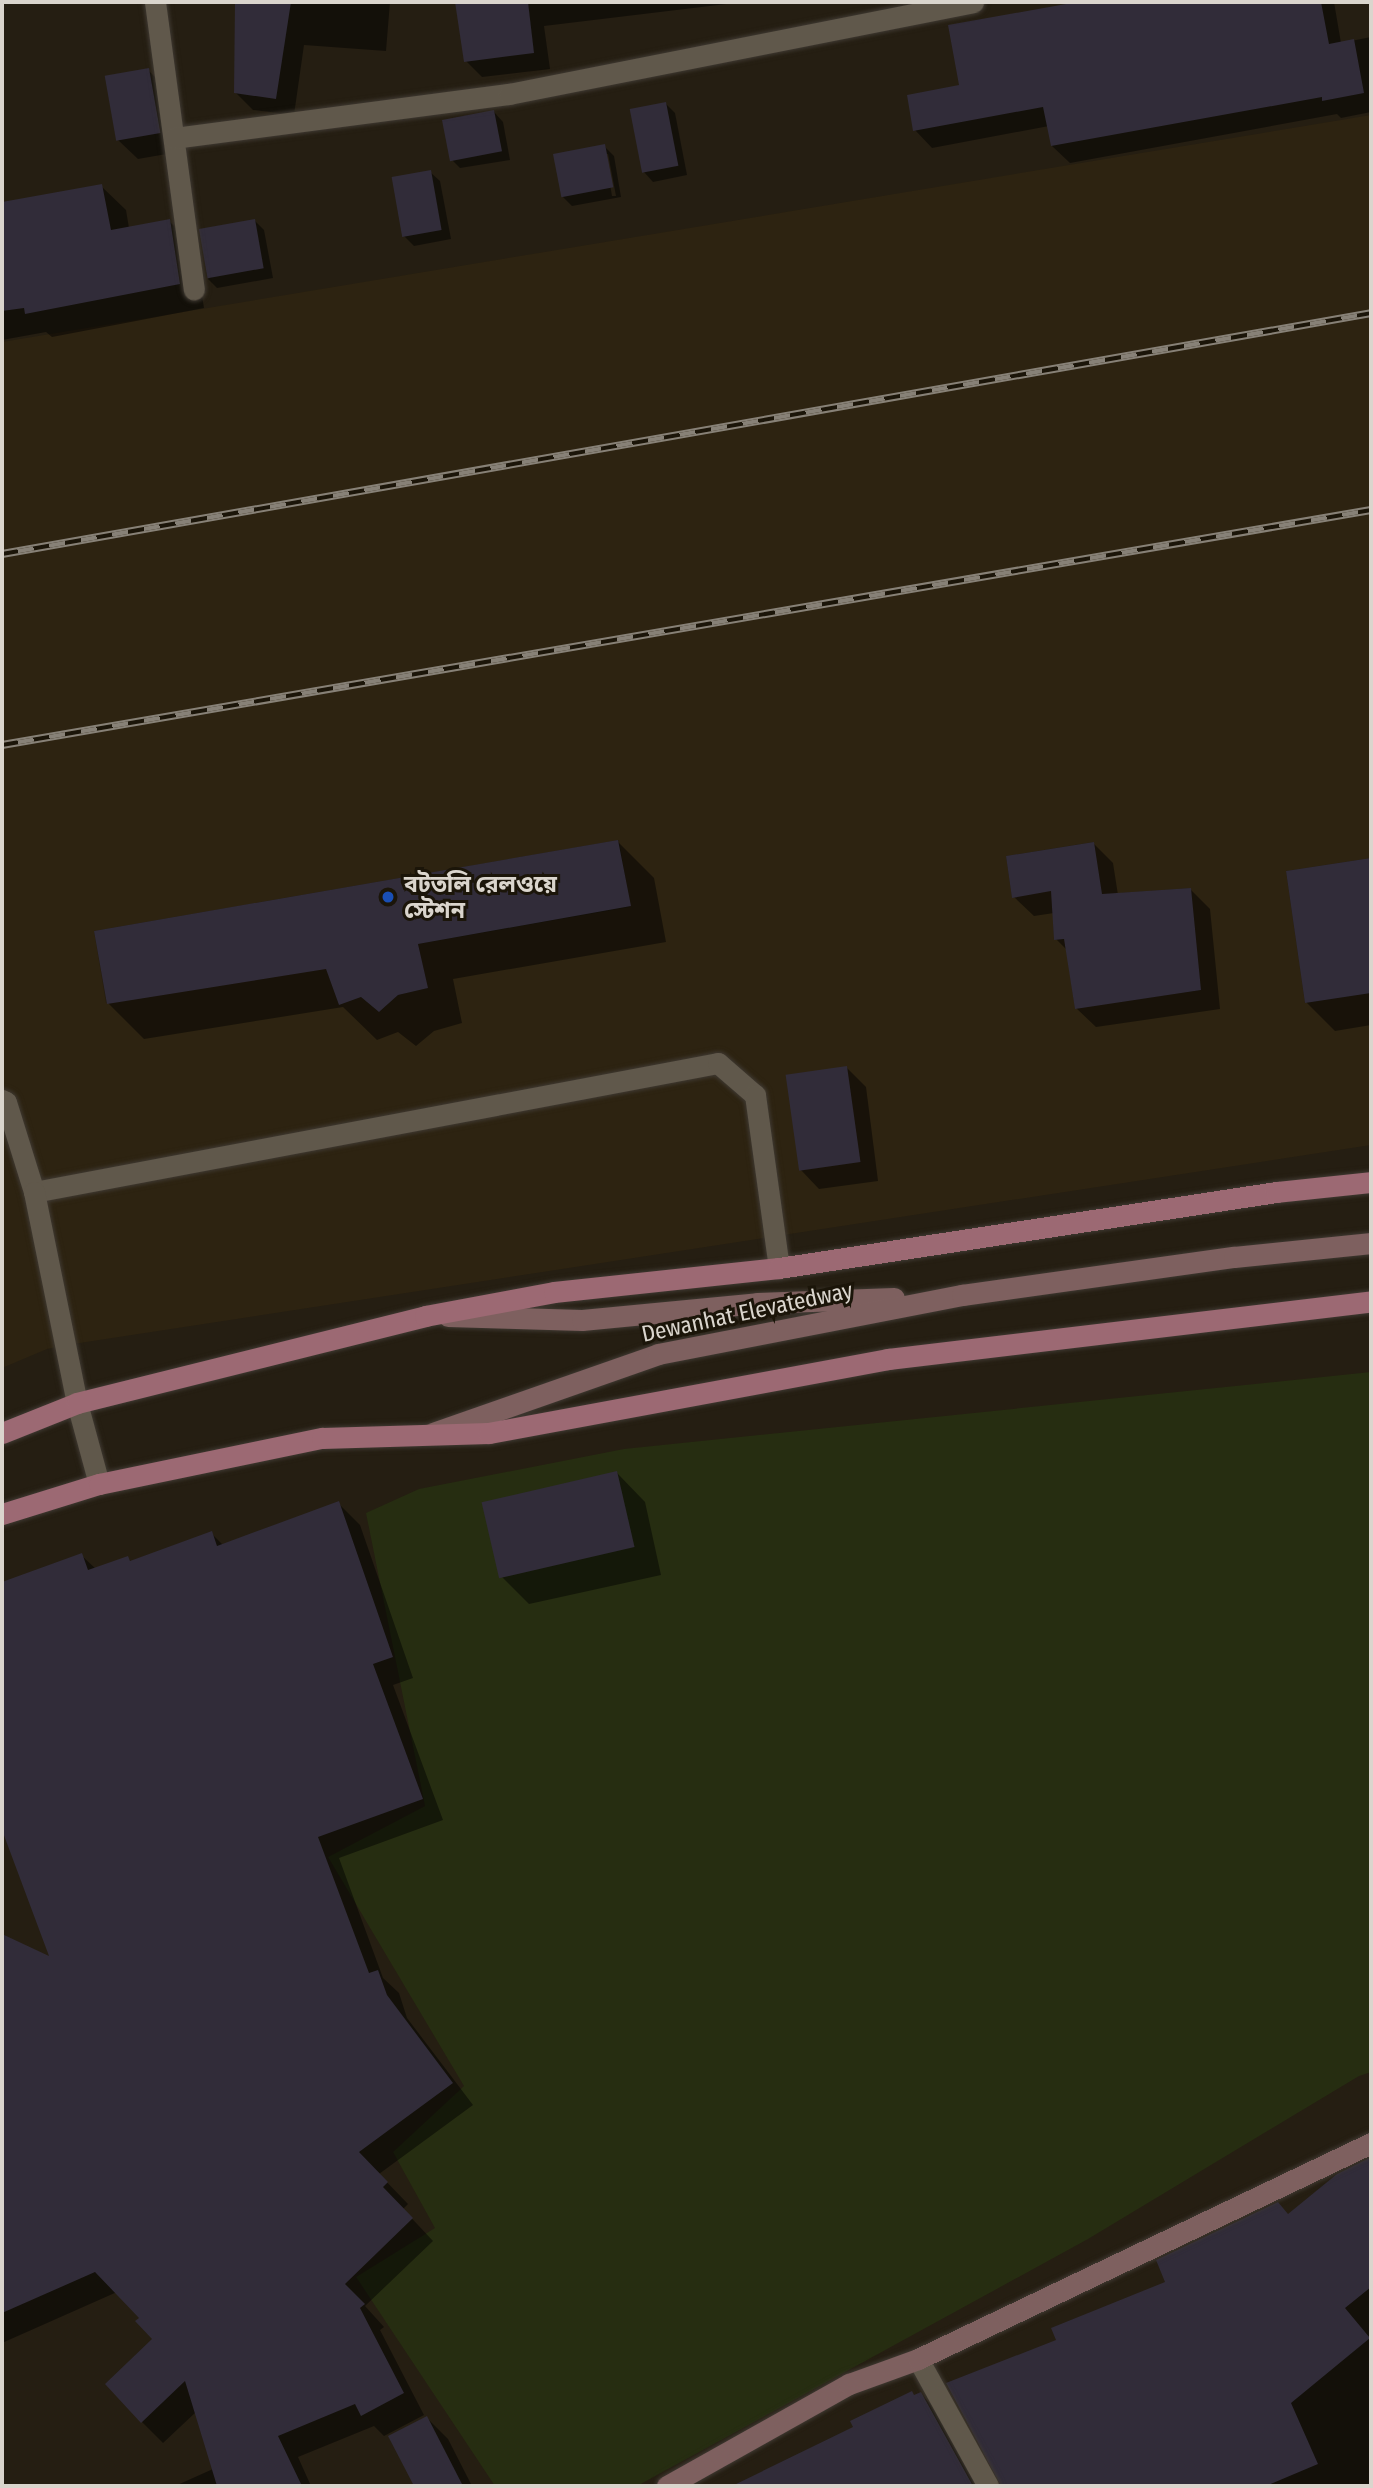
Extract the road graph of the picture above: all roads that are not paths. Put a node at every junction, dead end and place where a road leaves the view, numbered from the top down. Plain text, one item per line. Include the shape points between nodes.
1 (155, 2) edge
2 (973, 2) edge
3 (174, 138) junction
4 (194, 289) dead end
5 (2, 1100) edge
6 (1371, 1182) edge
7 (34, 1192) junction
8 (1371, 1243) edge
9 (779, 1268) junction
10 (962, 1295) junction
11 (1371, 1301) edge
12 (425, 1316) junction
13 (77, 1403) junction
14 (2, 1433) edge
15 (426, 1435) junction
16 (99, 1483) junction
17 (2, 1514) edge
18 (1371, 2143) edge
19 (918, 2358) junction
20 (667, 2486) edge
21 (988, 2486) edge

1 - 3 street
2 - 3 street via 509,94
3 - 4 street
5 - 7 street
6 - 9 main road via 1276,1192
7 - 9 street via 718,1063 755,1096
7 - 13 street
8 - 10 main road, Dewanhat Elevatedway
9 - 12 main road via 554,1292
10 - 12 main road, Dewanhat Elevatedway via 757,1303 582,1320
10 - 15 main road, Dewanhat Elevatedway via 658,1354
11 - 15 main road via 888,1359 489,1433
12 - 13 main road
13 - 14 main road
13 - 16 street
15 - 16 main road via 322,1438
16 - 17 main road
18 - 19 main road
19 - 20 main road via 849,2384
19 - 21 street

